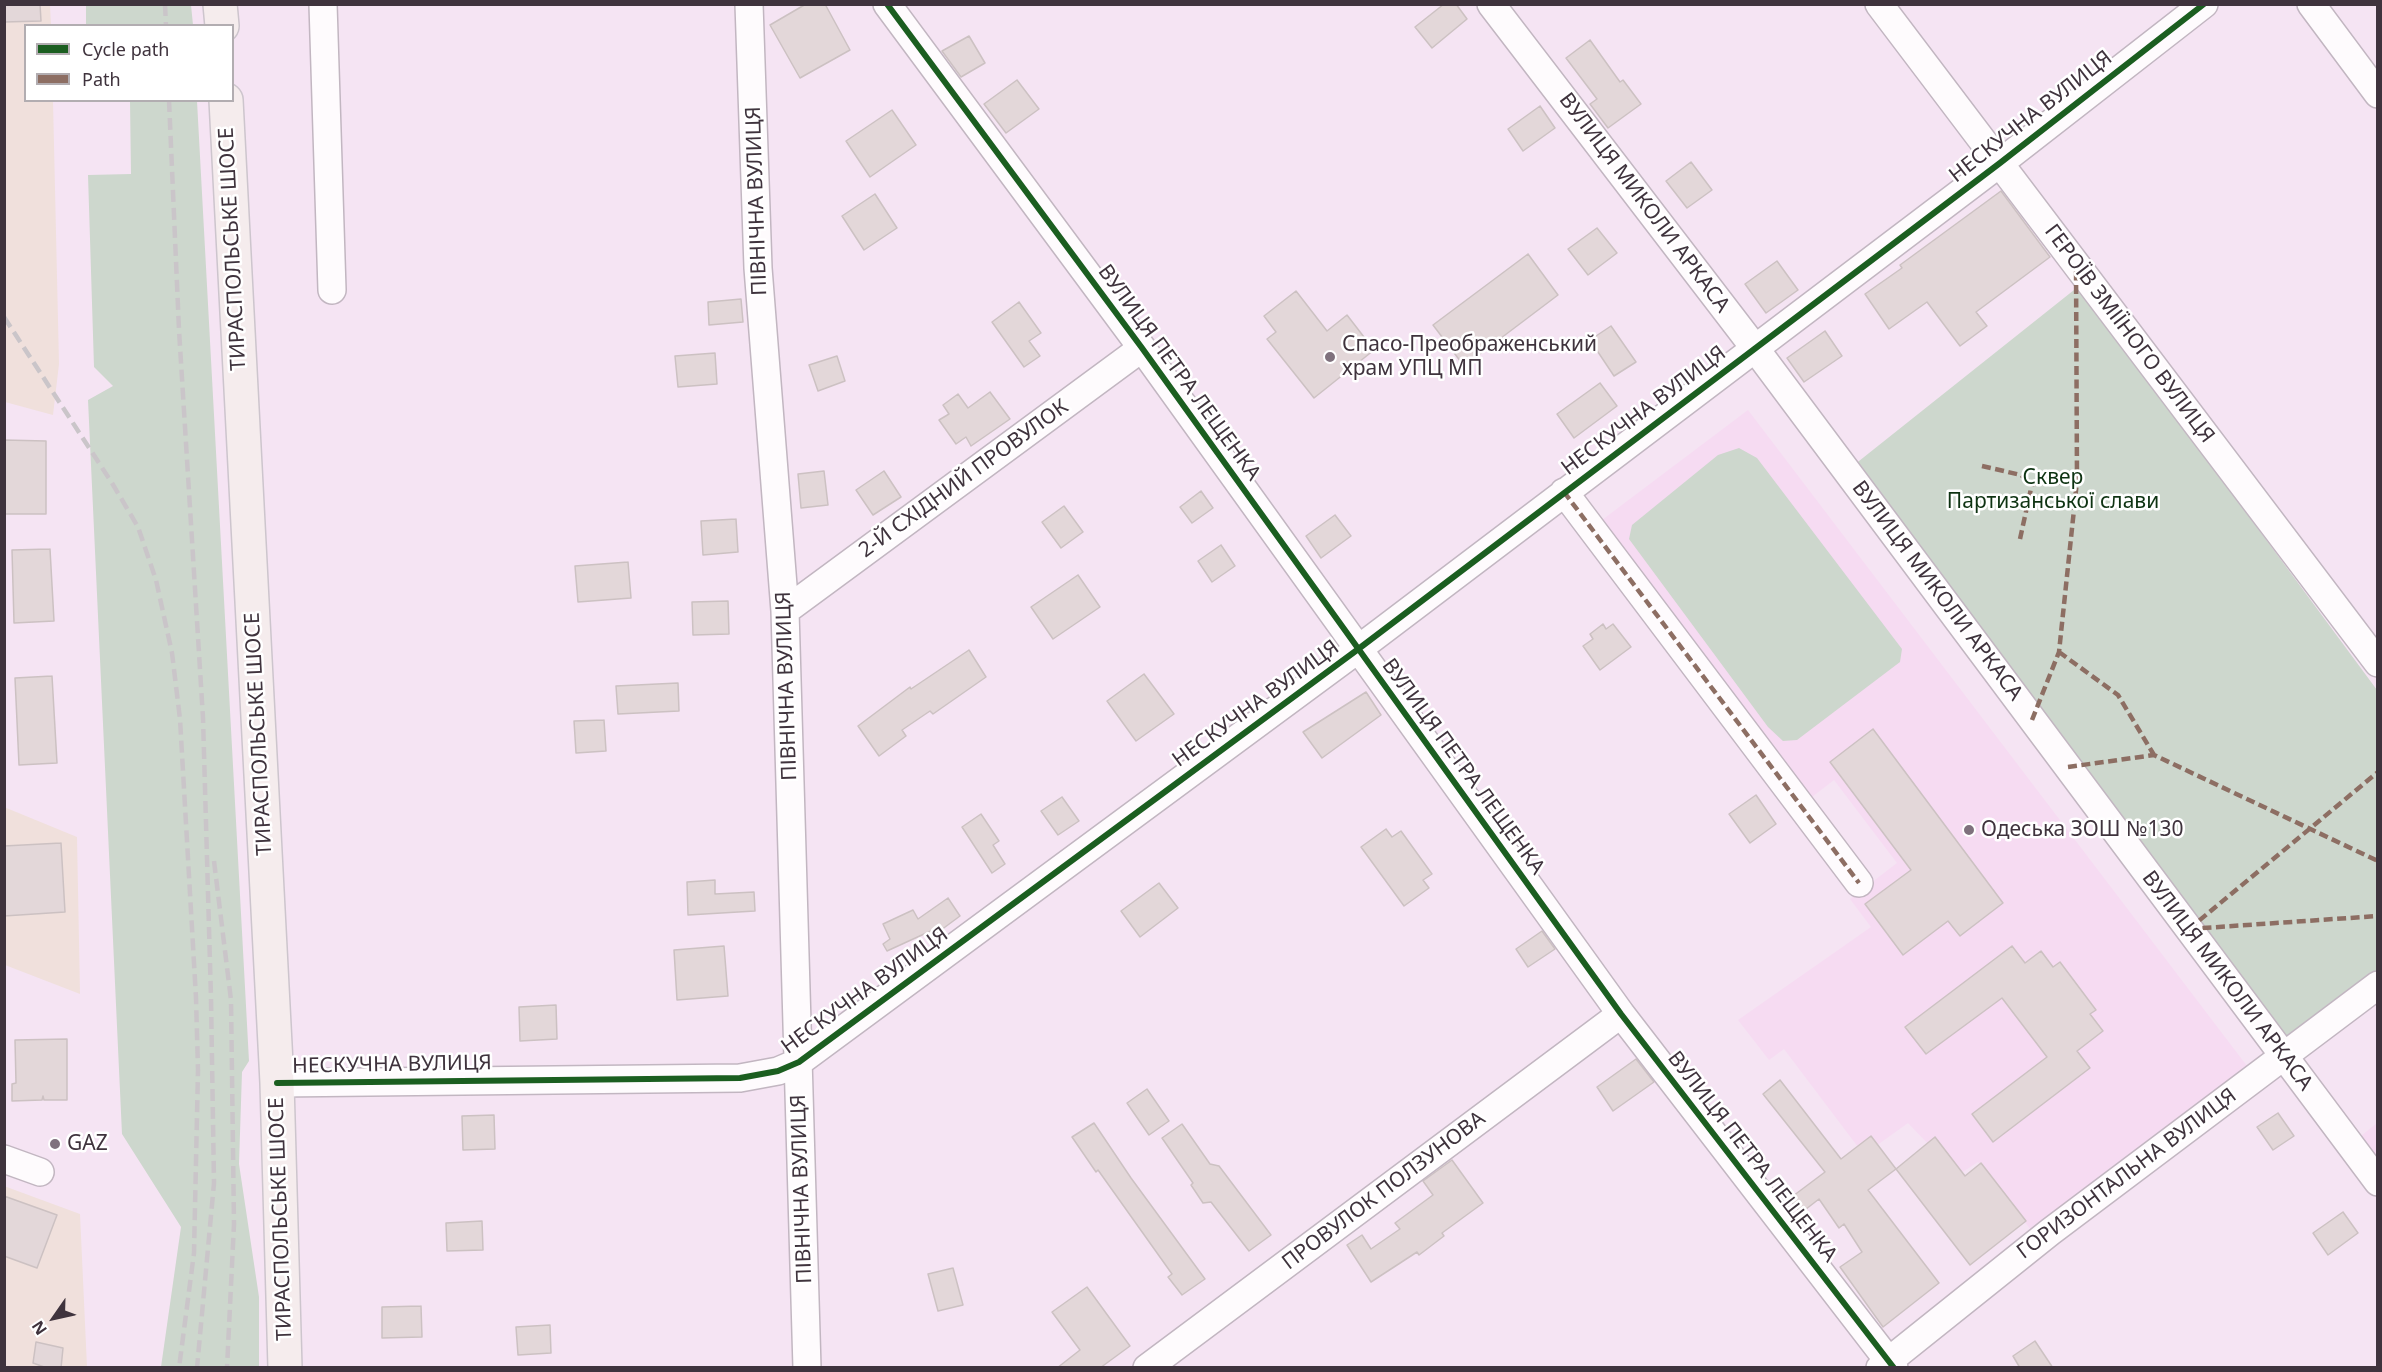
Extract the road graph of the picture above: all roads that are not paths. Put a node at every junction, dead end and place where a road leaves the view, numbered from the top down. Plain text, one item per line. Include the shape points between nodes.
1 (220, 4) edge
2 (324, 4) edge
3 (749, 4) edge
4 (887, 4) edge
5 (1491, 4) edge
6 (1879, 4) edge
7 (2204, 4) edge
8 (2311, 4) edge
9 (222, 24) edge
10 (2378, 94) edge
11 (225, 102) edge
12 (2000, 163) junction
13 (332, 290) dead end
14 (1142, 348) junction
15 (1754, 348) junction
16 (1564, 492) junction
17 (785, 610) junction
18 (1357, 650) junction
19 (2378, 663) edge
20 (1859, 883) dead end
21 (2378, 985) edge
22 (1621, 1014) junction
23 (2284, 1056) junction
24 (798, 1062) junction
25 (277, 1083) junction
26 (4, 1159) edge
27 (40, 1172) dead end
28 (2378, 1182) edge
29 (1888, 1365) edge
30 (285, 1368) edge
31 (807, 1368) edge
32 (1147, 1368) edge

1 - 9 main road
2 - 13 street
3 - 17 street, ПІВНІЧНА ВУЛИЦЯ via 758,268
4 - 14 street, ВУЛИЦЯ ПЕТРА ЛЕЩЕНКА
5 - 15 street, ВУЛИЦЯ МИКОЛИ АРКАСА
6 - 12 street, ГЕРОЇВ ЗМІЇНОГО ВУЛИЦЯ
7 - 12 street, НЕСКУЧНА ВУЛИЦЯ
8 - 10 street
11 - 25 main road, ТИРАСПОЛЬСЬКЕ ШОСЕ
12 - 15 street, НЕСКУЧНА ВУЛИЦЯ
12 - 19 street, ГЕРОЇВ ЗМІЇНОГО ВУЛИЦЯ
14 - 17 street, 2-Й СХІДНИЙ ПРОВУЛОК
14 - 18 street, ВУЛИЦЯ ПЕТРА ЛЕЩЕНКА
15 - 16 street, НЕСКУЧНА ВУЛИЦЯ
15 - 23 street, ВУЛИЦЯ МИКОЛИ АРКАСА
16 - 18 street, НЕСКУЧНА ВУЛИЦЯ
16 - 20 street
17 - 24 street, ПІВНІЧНА ВУЛИЦЯ
18 - 22 street, ВУЛИЦЯ ПЕТРА ЛЕЩЕНКА
18 - 24 street, НЕСКУЧНА ВУЛИЦЯ
21 - 23 street, ГОРИЗОНТАЛЬНА ВУЛИЦЯ
22 - 29 street, ВУЛИЦЯ ПЕТРА ЛЕЩЕНКА
22 - 32 street, ПРОВУЛОК ПОЛЗУНОВА
23 - 28 street, ВУЛИЦЯ МИКОЛИ АРКАСА
23 - 29 street, ГОРИЗОНТАЛЬНА ВУЛИЦЯ via 2050,1232
24 - 25 street, НЕСКУЧНА ВУЛИЦЯ via 778,1071 740,1078
24 - 31 street, ПІВНІЧНА ВУЛИЦЯ
25 - 30 main road, ТИРАСПОЛЬСЬКЕ ШОСЕ
26 - 27 street

